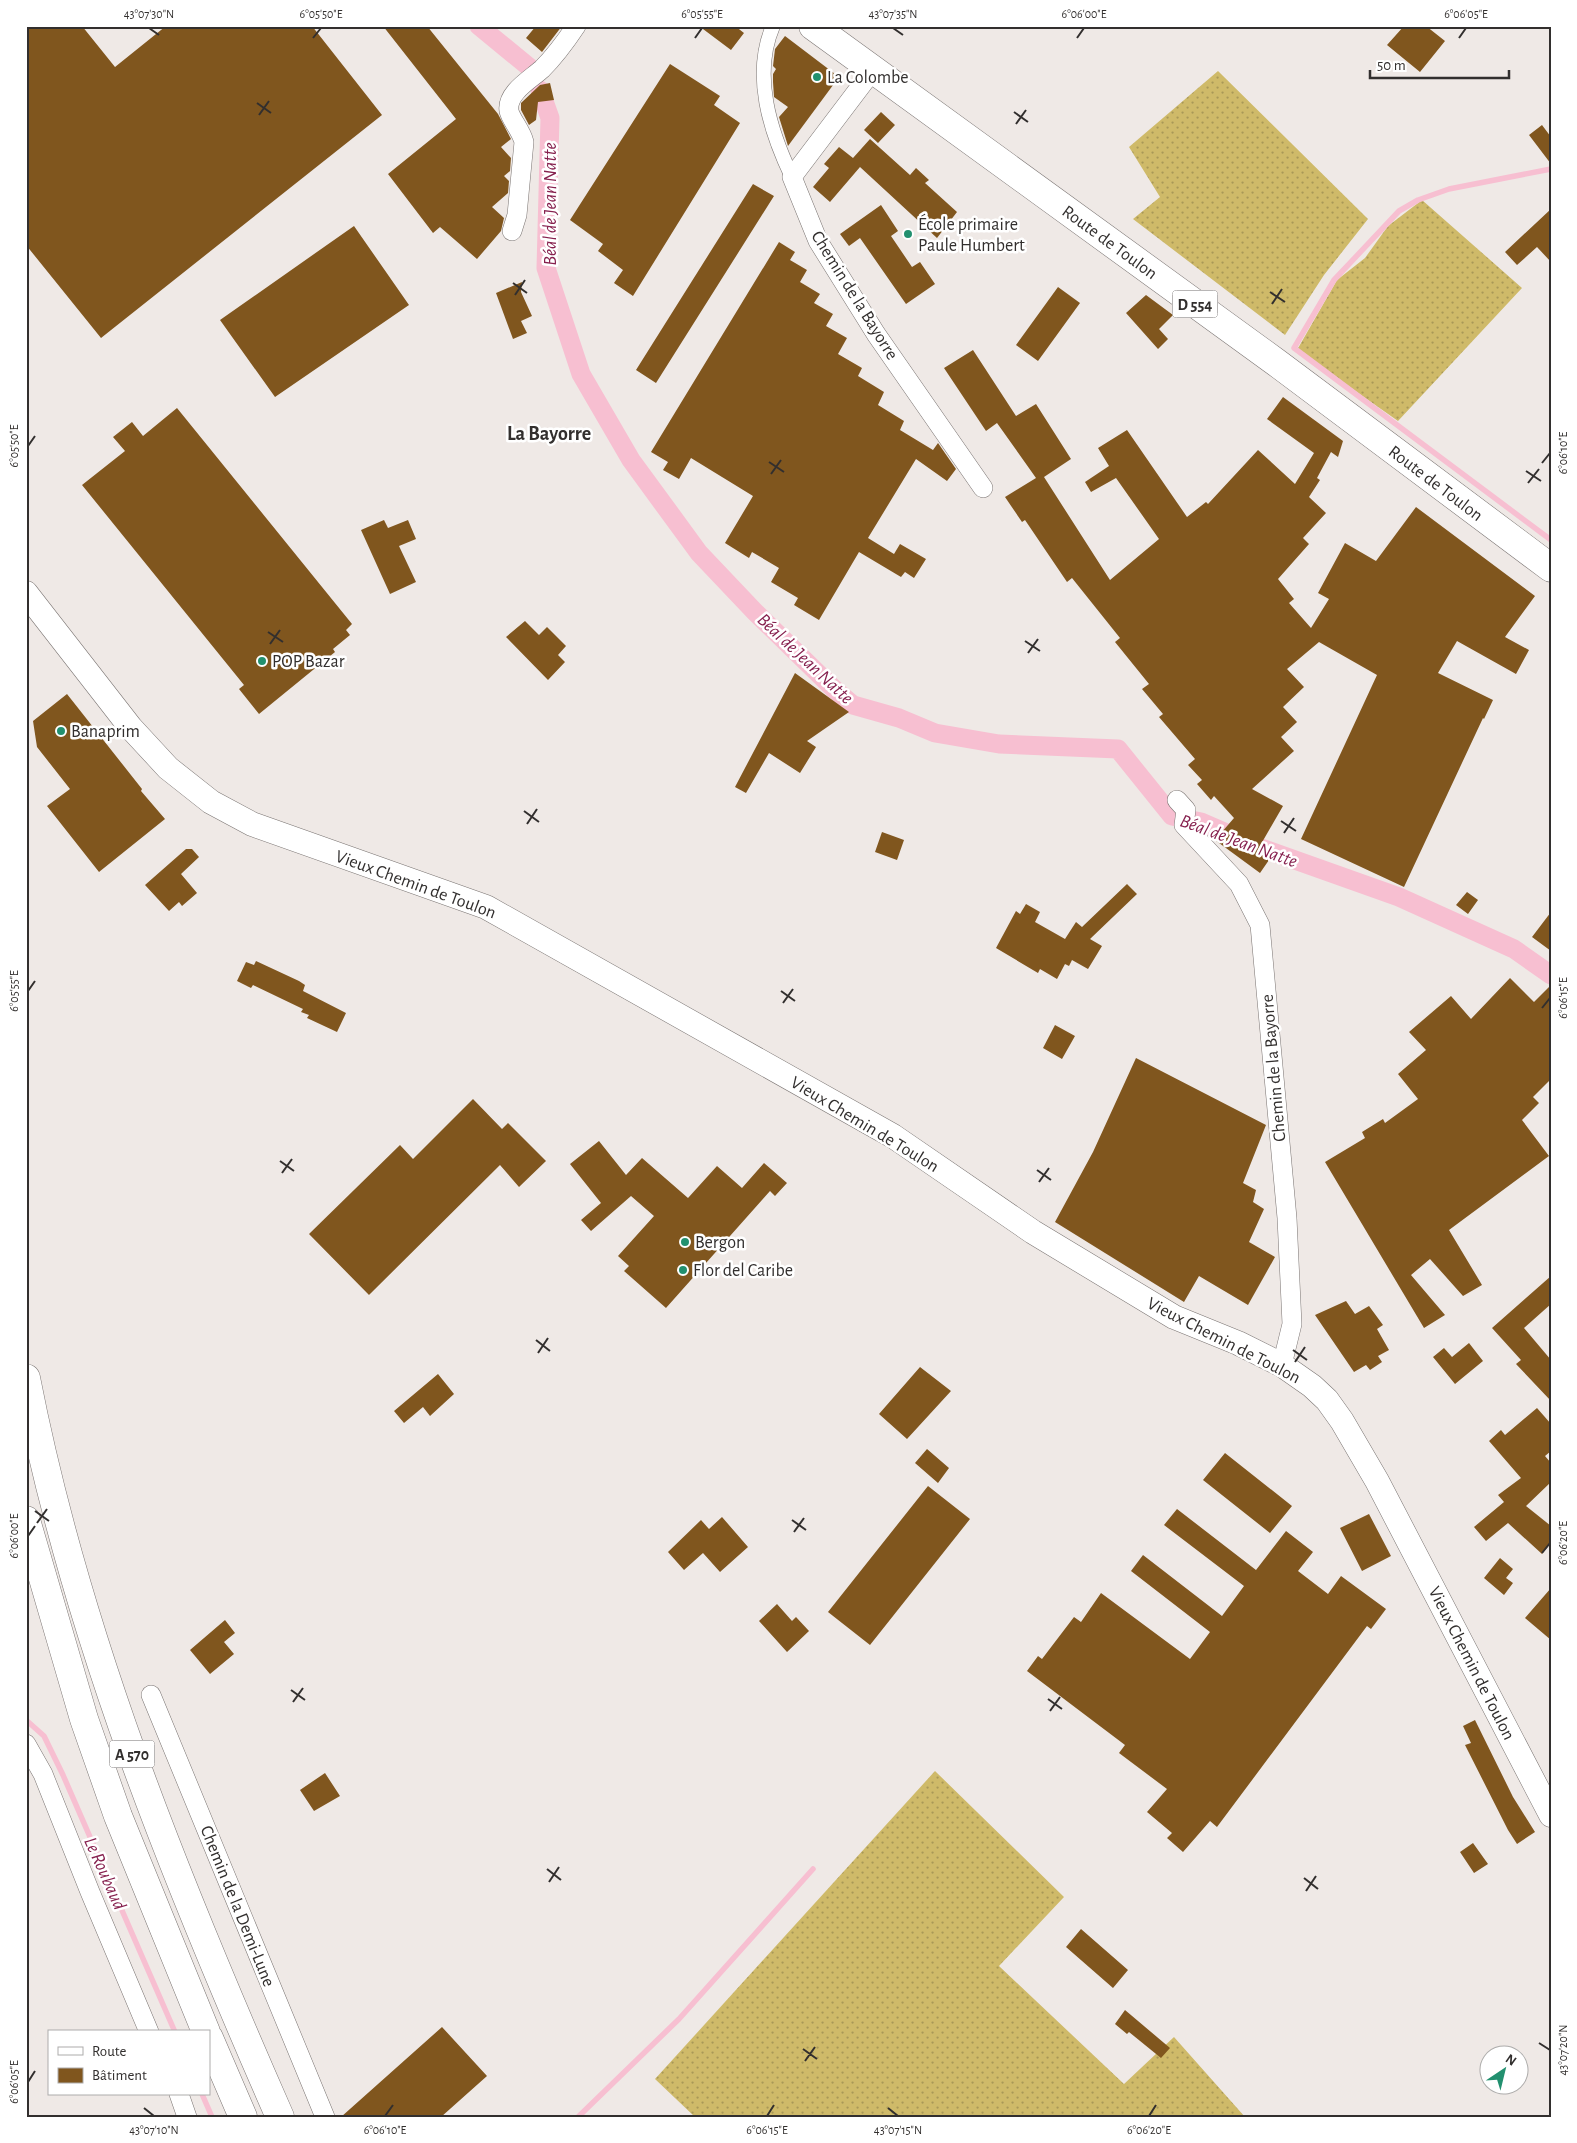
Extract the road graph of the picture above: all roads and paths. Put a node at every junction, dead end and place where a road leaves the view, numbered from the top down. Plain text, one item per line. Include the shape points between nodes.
1 (576, 26) edge
2 (773, 26) edge
3 (813, 26) edge
4 (832, 34) edge
5 (873, 70) junction
6 (792, 177) junction
7 (512, 230) dead end
8 (983, 488) dead end
9 (1551, 568) edge
10 (26, 594) edge
11 (1183, 811) dead end
12 (1282, 1365) junction
13 (26, 1378) edge
14 (26, 1520) edge
15 (151, 1695) dead end
16 (26, 1744) edge
17 (1551, 1815) edge
18 (148, 2030) edge
19 (205, 2030) edge
20 (210, 2040) edge
21 (179, 2096) edge
22 (187, 2117) edge
23 (243, 2117) edge
24 (280, 2117) edge
25 (326, 2117) edge

1 - 7 street via 542,69 510,102 509,111 522,131 524,142 518,215
2 - 6 street, Chemin de la Bayorre via 764,54 765,91 778,147
3 - 4 main road, Route de Toulon / D 554
4 - 5 main road, Route de Toulon / D 554
5 - 6 street
5 - 9 main road, Route de Toulon / D 554 via 1277,363
6 - 8 street, Chemin de la Bayorre via 818,241 876,334
10 - 12 street, Vieux Chemin de Toulon via 131,728 168,768 211,802 252,824 486,907 893,1136 1033,1232 1174,1317
11 - 12 street, Chemin de la Bayorre via 1184,825 1239,884 1260,925 1288,1228 1292,1324
12 - 17 street, Vieux Chemin de Toulon via 1322,1395 1347,1430 1377,1481
13 - 24 main road, A 570 via 85,1615 116,1709 216,1973
14 - 19 main road, A 570 via 84,1719 118,1816
15 - 25 street, Chemin de la Demi-Lune
16 - 18 street via 43,1774
20 - 23 main road
21 - 22 street

